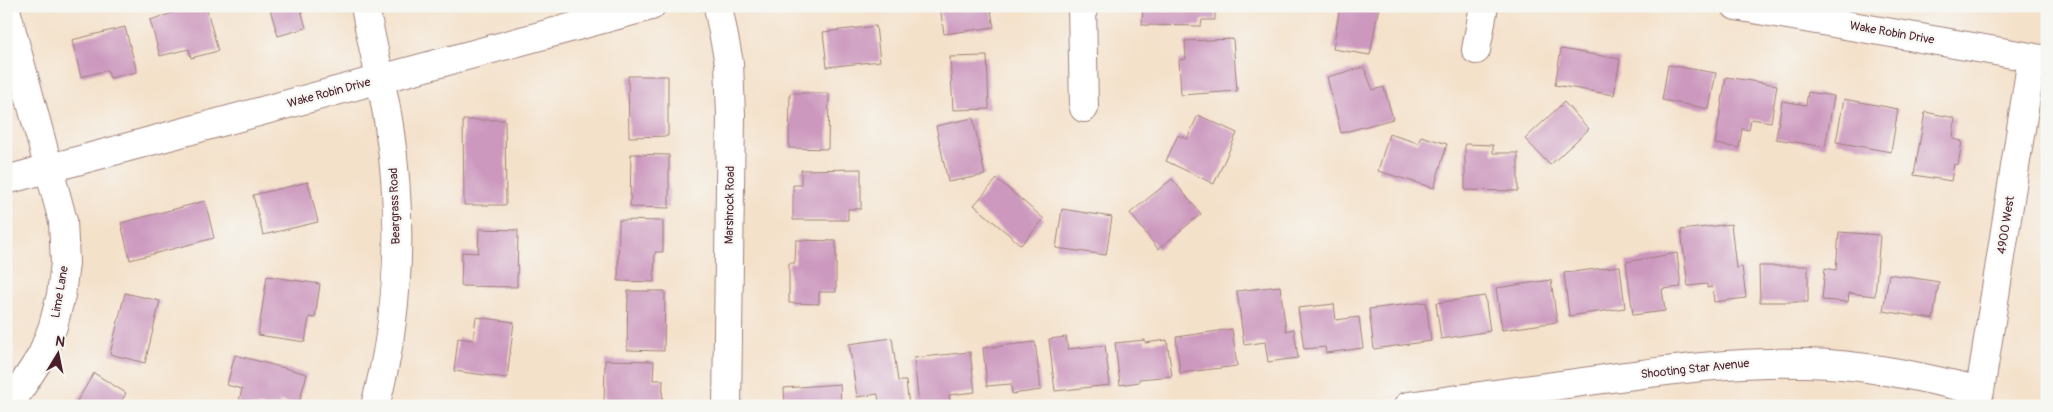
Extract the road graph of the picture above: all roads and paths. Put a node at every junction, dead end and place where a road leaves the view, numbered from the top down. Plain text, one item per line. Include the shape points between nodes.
1 (365, 6) edge
2 (651, 6) edge
3 (718, 6) edge
4 (1082, 6) edge
5 (1484, 6) edge
6 (1736, 6) edge
7 (6, 10) edge
8 (1832, 15) edge
9 (1476, 50) dead end
10 (2039, 59) edge
11 (379, 80) junction
12 (1084, 108) dead end
13 (48, 169) junction
14 (6, 180) edge
15 (1980, 391) joint
16 (9, 406) edge
17 (375, 406) edge
18 (726, 406) edge
19 (1408, 406) edge

1 - 11 street, Beargrass Road
2 - 11 street, Wake Robin Drive
3 - 18 street, Marshrock Road via 729,63 731,115
4 - 12 street
5 - 9 street
6 - 8 street, Wake Robin Drive
7 - 13 street, Lime Lane
8 - 10 street, Wake Robin Drive
10 - 15 street, 4900 West
11 - 13 street, Wake Robin Drive
11 - 17 street, Beargrass Road via 389,123 398,212 394,302
13 - 14 street, Wake Robin Drive
13 - 16 street, Lime Lane via 63,221 65,263 62,295 42,355
15 - 19 street, Shooting Star Avenue via 1862,367 1758,362 1702,366

